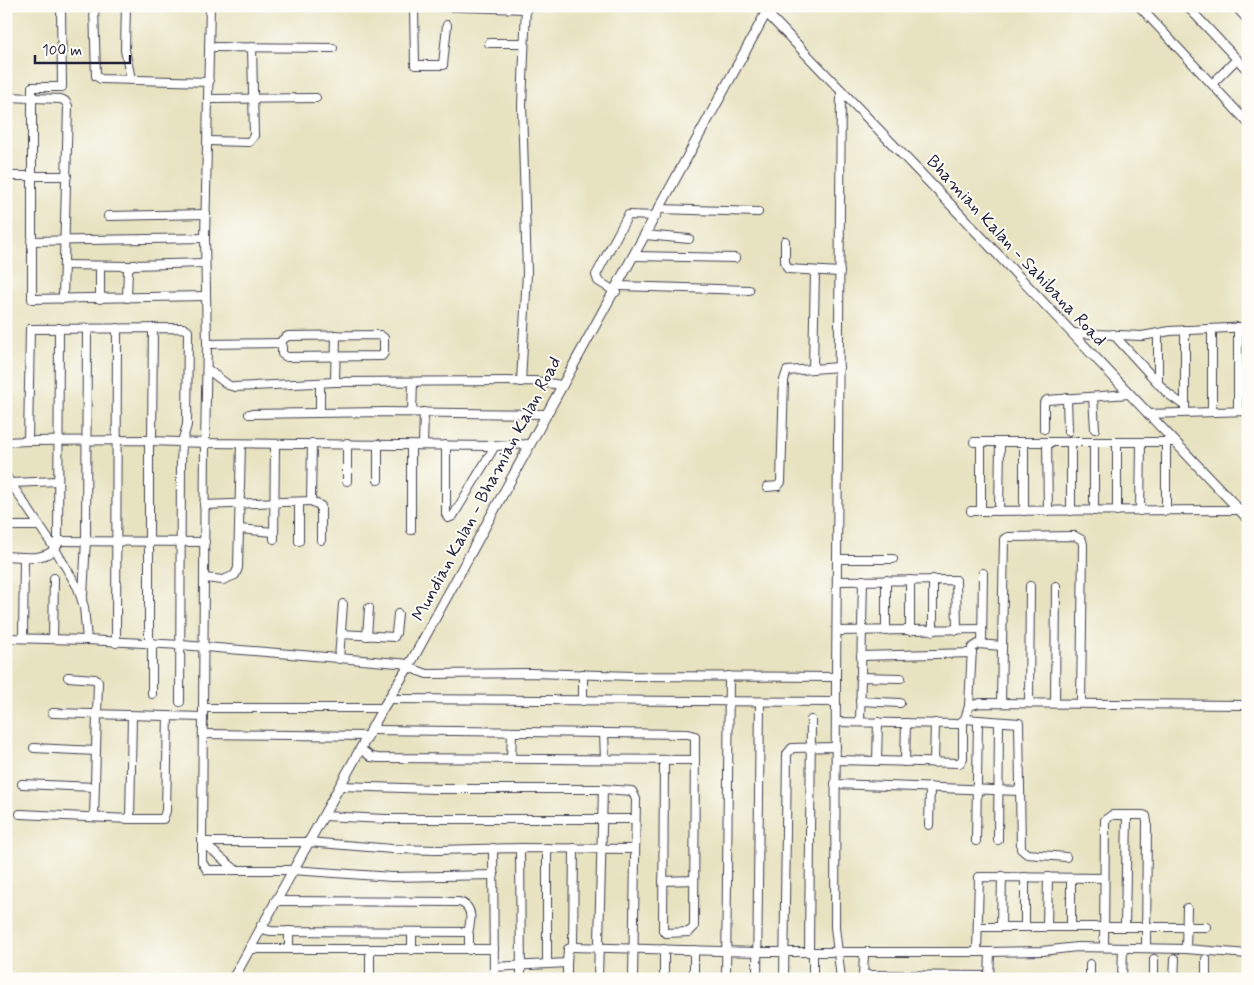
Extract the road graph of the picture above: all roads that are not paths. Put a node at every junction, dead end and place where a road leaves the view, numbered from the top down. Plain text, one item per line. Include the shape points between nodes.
1 (61, 6) edge
2 (94, 6) edge
3 (126, 6) edge
4 (210, 6) edge
5 (414, 6) edge
6 (430, 6) edge
7 (1139, 6) edge
8 (1188, 6) edge
9 (1234, 6) edge
10 (526, 8) edge
11 (763, 10) edge
12 (1248, 20) edge
13 (447, 25) dead end
14 (489, 43) dead end
15 (524, 44) junction
16 (210, 47) junction
17 (252, 47) junction
18 (333, 48) dead end
19 (1237, 59) junction
20 (1248, 71) edge
21 (131, 79) junction
22 (209, 82) junction
23 (1212, 84) junction
24 (841, 90) junction
25 (6, 97) edge
26 (32, 98) junction
27 (254, 98) junction
28 (316, 98) dead end
29 (209, 99) junction
30 (1248, 123) edge
31 (208, 141) junction
32 (6, 176) edge
33 (31, 176) junction
34 (67, 176) junction
35 (658, 212) junction
36 (758, 212) dead end
37 (206, 214) junction
38 (108, 216) dead end
39 (645, 235) junction
40 (205, 238) junction
41 (689, 239) dead end
42 (30, 241) junction
43 (65, 241) junction
44 (785, 241) dead end
45 (634, 256) junction
46 (735, 258) dead end
47 (205, 263) junction
48 (64, 265) junction
49 (100, 266) junction
50 (130, 266) junction
51 (814, 271) junction
52 (840, 272) junction
53 (617, 288) junction
54 (749, 290) dead end
55 (206, 296) junction
56 (127, 298) junction
57 (100, 299) junction
58 (63, 300) junction
59 (1238, 327) junction
60 (1248, 327) edge
61 (60, 328) junction
62 (86, 328) junction
63 (118, 328) junction
64 (152, 328) junction
65 (1212, 329) junction
66 (1185, 330) junction
67 (1072, 333) junction
68 (1158, 333) junction
69 (1113, 334) junction
70 (336, 335) junction
71 (281, 343) junction
72 (207, 344) junction
73 (336, 357) junction
74 (838, 367) junction
75 (813, 368) junction
76 (207, 369) junction
77 (336, 382) junction
78 (413, 382) junction
79 (521, 382) junction
80 (320, 383) junction
81 (1158, 384) junction
82 (561, 385) junction
83 (1129, 394) junction
84 (1093, 397) junction
85 (1067, 398) junction
86 (1185, 409) junction
87 (1238, 411) junction
88 (1248, 411) edge
89 (412, 412) junction
90 (424, 412) junction
91 (1212, 412) junction
92 (320, 413) junction
93 (249, 414) dead end
94 (545, 414) junction
95 (1148, 414) junction
96 (1044, 429) dead end
97 (1095, 429) dead end
98 (1068, 431) dead end
99 (117, 440) junction
100 (28, 441) junction
101 (58, 441) junction
102 (85, 441) junction
103 (151, 441) junction
104 (6, 442) edge
105 (182, 442) junction
106 (1000, 442) junction
107 (1024, 442) junction
108 (1047, 442) junction
109 (1071, 442) junction
110 (1094, 442) junction
111 (1117, 442) junction
112 (1170, 442) junction
113 (205, 443) junction
114 (312, 443) junction
115 (347, 443) junction
116 (1141, 443) junction
117 (240, 444) junction
118 (275, 444) junction
119 (378, 444) junction
120 (529, 444) junction
121 (446, 445) junction
122 (410, 446) junction
123 (423, 446) junction
124 (495, 446) junction
125 (378, 480) dead end
126 (57, 481) junction
127 (347, 481) dead end
128 (8, 482) edge
129 (767, 487) dead end
130 (311, 501) junction
131 (275, 502) junction
132 (299, 502) junction
133 (240, 503) junction
134 (204, 504) junction
135 (1239, 510) junction
136 (971, 511) dead end
137 (981, 511) junction
138 (999, 511) junction
139 (1024, 511) junction
140 (1048, 511) junction
141 (1071, 511) junction
142 (1094, 511) junction
143 (1117, 511) junction
144 (1140, 511) junction
145 (1166, 511) junction
146 (1248, 519) edge
147 (6, 526) edge
148 (39, 526) junction
149 (239, 529) junction
150 (410, 530) dead end
151 (86, 540) junction
152 (322, 540) dead end
153 (58, 541) junction
154 (116, 541) junction
155 (148, 541) junction
156 (181, 541) junction
157 (299, 541) dead end
158 (205, 542) junction
159 (55, 549) junction
160 (6, 556) edge
161 (24, 557) junction
162 (837, 559) junction
163 (893, 559) dead end
164 (983, 573) dead end
165 (54, 578) dead end
166 (205, 578) junction
167 (933, 579) junction
168 (863, 580) junction
169 (886, 580) junction
170 (910, 580) junction
171 (837, 581) junction
172 (1030, 586) dead end
173 (1056, 586) dead end
174 (82, 598) junction
175 (343, 604) dead end
176 (369, 608) dead end
177 (398, 614) dead end
178 (957, 630) junction
179 (982, 630) junction
180 (886, 631) junction
181 (910, 631) junction
182 (933, 631) junction
183 (837, 632) junction
184 (862, 632) junction
185 (341, 634) junction
186 (367, 636) junction
187 (6, 638) edge
188 (23, 638) junction
189 (53, 639) junction
190 (87, 640) junction
191 (116, 643) junction
192 (150, 643) junction
193 (982, 644) junction
194 (180, 645) junction
195 (1002, 646) junction
196 (202, 647) junction
197 (972, 653) junction
198 (861, 656) junction
199 (340, 659) junction
200 (409, 666) junction
201 (583, 674) junction
202 (729, 676) junction
203 (836, 676) junction
204 (68, 677) dead end
205 (860, 677) junction
206 (901, 678) dead end
207 (152, 694) dead end
208 (388, 699) junction
209 (583, 701) junction
210 (860, 701) junction
211 (180, 702) dead end
212 (760, 702) junction
213 (836, 702) junction
214 (728, 703) junction
215 (900, 703) dead end
216 (1001, 703) junction
217 (1028, 703) junction
218 (1055, 703) junction
219 (1082, 703) junction
220 (1248, 705) edge
221 (969, 706) junction
222 (203, 708) junction
223 (383, 708) junction
224 (53, 713) dead end
225 (97, 715) junction
226 (132, 716) junction
227 (168, 716) junction
228 (203, 717) junction
229 (811, 720) dead end
230 (964, 721) junction
231 (836, 722) junction
232 (860, 722) junction
233 (878, 722) junction
234 (978, 722) junction
235 (999, 722) junction
236 (906, 723) junction
237 (935, 723) junction
238 (512, 732) junction
239 (370, 733) junction
240 (604, 733) junction
241 (203, 734) junction
242 (836, 747) junction
243 (34, 748) dead end
244 (810, 748) junction
245 (361, 749) junction
246 (96, 751) junction
247 (511, 759) junction
248 (605, 759) junction
249 (664, 760) junction
250 (695, 760) junction
251 (836, 760) junction
252 (877, 761) junction
253 (905, 762) junction
254 (934, 763) junction
255 (22, 784) dead end
256 (835, 784) junction
257 (340, 786) junction
258 (95, 787) junction
259 (930, 787) junction
260 (603, 789) junction
261 (977, 790) junction
262 (999, 791) junction
263 (1020, 791) junction
264 (20, 814) dead end
265 (1127, 815) junction
266 (323, 816) junction
267 (94, 817) junction
268 (130, 819) junction
269 (602, 819) junction
270 (635, 819) junction
271 (930, 825) dead end
272 (998, 840) dead end
273 (976, 841) dead end
274 (202, 842) junction
275 (308, 842) junction
276 (493, 848) junction
277 (520, 848) junction
278 (547, 848) junction
279 (574, 848) junction
280 (602, 848) junction
281 (634, 849) junction
282 (1066, 857) dead end
283 (236, 870) junction
284 (292, 870) junction
285 (494, 875) junction
286 (1002, 876) junction
287 (1025, 877) junction
288 (1048, 877) junction
289 (1071, 878) junction
290 (1104, 878) junction
291 (694, 880) junction
292 (663, 881) junction
293 (275, 901) junction
294 (1187, 908) dead end
295 (262, 926) junction
296 (978, 926) junction
297 (1001, 926) junction
298 (1024, 926) junction
299 (1047, 926) junction
300 (1071, 926) junction
301 (1104, 926) junction
302 (1126, 926) junction
303 (1147, 926) junction
304 (1187, 927) junction
305 (1206, 927) dead end
306 (289, 931) junction
307 (412, 932) junction
308 (468, 932) junction
309 (573, 947) junction
310 (1104, 947) junction
311 (599, 948) junction
312 (634, 948) junction
313 (1122, 948) junction
314 (1146, 948) junction
315 (248, 949) junction
316 (289, 949) junction
317 (494, 949) junction
318 (664, 949) junction
319 (1186, 949) junction
320 (370, 950) junction
321 (412, 950) junction
322 (469, 950) junction
323 (694, 950) junction
324 (727, 951) junction
325 (757, 952) junction
326 (784, 952) junction
327 (811, 952) junction
328 (837, 952) junction
329 (864, 952) junction
330 (977, 952) junction
331 (990, 952) junction
332 (1248, 954) edge
333 (1154, 959) dead end
334 (1174, 959) dead end
335 (1206, 959) dead end
336 (548, 964) junction
337 (568, 964) junction
338 (1090, 964) dead end
339 (521, 966) junction
340 (494, 967) junction
341 (863, 977) edge
342 (885, 977) edge
343 (907, 977) edge
344 (928, 977) edge
345 (950, 977) edge
346 (970, 977) edge
347 (989, 977) edge
348 (234, 979) edge
349 (370, 979) edge
350 (494, 979) edge
351 (521, 979) edge
352 (567, 979) edge
353 (598, 979) edge
354 (633, 979) edge
355 (664, 979) edge
356 (694, 979) edge
357 (726, 979) edge
358 (757, 979) edge
359 (784, 979) edge
360 (813, 979) edge
361 (841, 979) edge
362 (1090, 979) edge
363 (1122, 979) edge
364 (1154, 979) edge
365 (1174, 979) edge
366 (1206, 979) edge

1 - 26 street via 62,86 32,86
2 - 21 street via 96,76 101,79
3 - 21 street via 125,50
4 - 16 street
5 - 13 street via 415,65 443,65
6 - 10 street
7 - 23 street
8 - 19 street
9 - 12 street
10 - 15 street
11 - 24 street, Bhamian Kalan - Sahibana Road
11 - 35 street, Mundian Kalan - Bhamian Kalan Road
14 - 15 street
15 - 79 street via 522,105 527,273
16 - 17 street
16 - 22 street
17 - 18 street
17 - 27 street
19 - 20 street
19 - 23 street
21 - 22 street
22 - 29 street
23 - 30 street
24 - 52 street
24 - 67 street, Bhamian Kalan - Sahibana Road
25 - 26 street
26 - 33 street
26 - 34 street via 61,99 68,106
27 - 28 street
27 - 29 street
27 - 31 street via 252,140
29 - 31 street
31 - 37 street
32 - 33 street
33 - 34 street
33 - 42 street
34 - 43 street
35 - 36 street
35 - 39 street, Mundian Kalan - Bhamian Kalan Road
35 - 53 street via 628,215 596,275 596,280
37 - 38 street
37 - 40 street
39 - 41 street
39 - 45 street, Mundian Kalan - Bhamian Kalan Road
40 - 43 street
40 - 47 street
42 - 43 street
42 - 58 street via 32,299
43 - 48 street
44 - 51 street via 788,269
45 - 46 street
45 - 53 street, Mundian Kalan - Bhamian Kalan Road
47 - 50 street
47 - 55 street
48 - 49 street
48 - 58 street
49 - 50 street
49 - 57 street
50 - 56 street
51 - 52 street
51 - 75 street
52 - 74 street
53 - 54 street
53 - 82 street, Mundian Kalan - Bhamian Kalan Road
55 - 56 street
55 - 72 street
56 - 57 street
57 - 58 street
59 - 60 street
59 - 65 street
59 - 87 street
61 - 62 street
61 - 100 street via 28,330
61 - 101 street
62 - 63 street
62 - 102 street
63 - 64 street
63 - 99 street
64 - 103 street
64 - 105 street via 183,328 188,331 187,425
65 - 66 street
65 - 91 street
66 - 68 street
66 - 86 street
67 - 69 street
67 - 83 street, Bhamian Kalan - Sahibana Road
68 - 69 street via 1142,336
68 - 81 street
69 - 81 street
70 - 71 street via 288,336
70 - 73 street
70 - 73 street via 380,335 384,338 382,356
71 - 72 street
71 - 73 street via 283,356
72 - 76 street
73 - 77 street
74 - 75 street
74 - 162 street
75 - 129 street via 791,369 785,375 781,482 778,486
76 - 80 street via 235,387
76 - 113 street
77 - 78 street
77 - 80 street
78 - 79 street
78 - 89 street
79 - 82 street
80 - 92 street
81 - 86 street
82 - 94 street, Mundian Kalan - Bhamian Kalan Road
83 - 84 street
83 - 95 street, Bhamian Kalan - Sahibana Road
84 - 85 street
84 - 97 street
85 - 96 street via 1045,401
85 - 98 street
86 - 91 street
86 - 95 street
87 - 88 street
87 - 91 street
89 - 90 street
89 - 92 street
90 - 94 street
90 - 123 street
92 - 93 street
94 - 120 street, Mundian Kalan - Bhamian Kalan Road
95 - 112 street, Bhamian Kalan - Sahibana Road
99 - 102 street
99 - 103 street
99 - 154 street
100 - 101 street
100 - 104 street
101 - 102 street
101 - 126 street
102 - 151 street
103 - 105 street
103 - 155 street
105 - 113 street
105 - 156 street
106 - 107 street
106 - 137 street via 977,442
106 - 138 street
107 - 108 street
107 - 139 street
108 - 109 street
108 - 140 street
109 - 110 street
109 - 141 street
110 - 111 street
110 - 142 street
111 - 116 street
111 - 143 street
112 - 116 street
112 - 135 street, Bhamian Kalan - Sahibana Road
112 - 145 street
113 - 117 street
113 - 134 street
114 - 115 street
114 - 118 street
114 - 130 street
115 - 119 street
115 - 127 street
116 - 144 street
117 - 118 street
117 - 133 street
118 - 131 street
119 - 122 street
119 - 125 street
120 - 124 street
120 - 200 street, Mundian Kalan - Bhamian Kalan Road
121 - 123 street
121 - 124 street
121 - 124 street via 448,518 453,516
122 - 123 street
122 - 150 street
126 - 128 street
126 - 153 street
128 - 148 street
130 - 132 street
130 - 152 street via 321,506
131 - 132 street
131 - 133 street
131 - 149 street via 274,535
132 - 157 street
133 - 134 street
133 - 149 street
134 - 158 street
135 - 145 street
135 - 146 street, Bhamian Kalan - Sahibana Road
136 - 137 street
137 - 138 street
138 - 139 street
139 - 140 street
140 - 141 street
141 - 142 street
142 - 143 street
143 - 144 street
144 - 145 street
147 - 148 street
148 - 159 street
149 - 166 street via 235,575 223,580
151 - 153 street
151 - 154 street
151 - 174 street
153 - 159 street
154 - 155 street
154 - 191 street
155 - 156 street
155 - 192 street
156 - 158 street
156 - 194 street
158 - 166 street
159 - 161 street via 41,556
159 - 174 street
160 - 161 street
161 - 188 street
162 - 163 street
162 - 171 street
164 - 179 street
165 - 189 street
166 - 196 street
167 - 170 street
167 - 178 street via 953,578 957,582
167 - 182 street
168 - 169 street
168 - 171 street
168 - 184 street
169 - 170 street
169 - 180 street
170 - 181 street
171 - 183 street
172 - 217 street
173 - 218 street
174 - 190 street
175 - 185 street
176 - 186 street
177 - 186 street via 394,637
178 - 179 street
178 - 182 street
179 - 193 street
180 - 181 street
180 - 184 street
181 - 182 street
183 - 184 street
183 - 203 street
184 - 198 street
185 - 186 street
185 - 199 street
187 - 188 street
188 - 189 street
189 - 190 street
190 - 191 street
191 - 192 street
192 - 194 street
192 - 207 street
193 - 195 street
193 - 197 street via 974,645
194 - 196 street
194 - 211 street
195 - 216 street
195 - 219 street via 1004,539 1079,537 1083,545
196 - 199 street
196 - 222 street
197 - 198 street
197 - 221 street
198 - 205 street
199 - 200 street
200 - 201 street via 427,674
200 - 208 street, Mundian Kalan - Bhamian Kalan Road
201 - 202 street
201 - 209 street
202 - 203 street
202 - 214 street
203 - 213 street
204 - 225 street via 97,680
205 - 206 street
205 - 210 street
208 - 209 street
208 - 223 street, Mundian Kalan - Bhamian Kalan Road
209 - 214 street
210 - 215 street
210 - 232 street
212 - 213 street
212 - 214 street
212 - 325 street
213 - 231 street
214 - 324 street
216 - 217 street
216 - 221 street
217 - 218 street
218 - 219 street
219 - 220 street
221 - 230 street
222 - 223 street
222 - 228 street
223 - 239 street, Mundian Kalan - Bhamian Kalan Road
224 - 225 street
225 - 226 street
225 - 246 street
226 - 227 street
226 - 268 street
227 - 228 street
227 - 268 street via 165,816
228 - 241 street
229 - 244 street
230 - 234 street
230 - 237 street
230 - 254 street via 962,761
231 - 232 street
231 - 242 street
232 - 233 street
233 - 236 street
233 - 252 street
234 - 235 street
234 - 261 street
235 - 262 street
235 - 263 street via 1019,723
236 - 237 street
236 - 253 street
237 - 254 street
238 - 239 street
238 - 240 street
238 - 247 street
239 - 241 street
239 - 245 street, Mundian Kalan - Bhamian Kalan Road
240 - 248 street
240 - 250 street via 692,734 696,739
241 - 274 street
242 - 244 street
242 - 251 street
243 - 246 street
244 - 326 street via 792,748 787,754
244 - 327 street
245 - 247 street via 378,758
245 - 257 street, Mundian Kalan - Bhamian Kalan Road
246 - 258 street
247 - 248 street
248 - 249 street
249 - 250 street
249 - 292 street
250 - 291 street
251 - 252 street
251 - 256 street
252 - 253 street
253 - 254 street
255 - 258 street
256 - 259 street
256 - 328 street
257 - 260 street
257 - 266 street, Mundian Kalan - Bhamian Kalan Road
258 - 267 street
259 - 261 street
259 - 271 street
260 - 269 street
260 - 270 street via 632,791 636,799
261 - 262 street
261 - 273 street
262 - 263 street
262 - 272 street
263 - 282 street via 1021,849 1027,854
264 - 267 street
265 - 290 street via 1112,815 1105,820
265 - 302 street
265 - 303 street via 1147,818
266 - 269 street
266 - 275 street, Mundian Kalan - Bhamian Kalan Road
267 - 268 street
269 - 270 street
269 - 280 street
270 - 281 street
274 - 275 street
274 - 283 street
274 - 283 street via 202,862 207,870
275 - 276 street via 392,849
275 - 284 street, Mundian Kalan - Bhamian Kalan Road
276 - 277 street
276 - 285 street
277 - 278 street
277 - 339 street
278 - 279 street
278 - 336 street
279 - 280 street
279 - 309 street
280 - 281 street
280 - 311 street
281 - 312 street
283 - 284 street
284 - 285 street via 392,877
284 - 293 street, Mundian Kalan - Bhamian Kalan Road
285 - 317 street
286 - 287 street
286 - 296 street via 979,877
286 - 297 street
287 - 288 street
287 - 298 street
288 - 289 street
288 - 299 street
289 - 290 street
289 - 300 street
290 - 301 street
291 - 292 street
291 - 292 street via 694,930 666,933 662,929
293 - 295 street, Mundian Kalan - Bhamian Kalan Road
293 - 308 street via 459,902 468,908 470,914
294 - 304 street
295 - 306 street via 266,930
295 - 315 street, Mundian Kalan - Bhamian Kalan Road
296 - 297 street
296 - 330 street
297 - 298 street
298 - 299 street
299 - 300 street
300 - 301 street
301 - 302 street
301 - 310 street
302 - 303 street
303 - 304 street
303 - 314 street
304 - 305 street
304 - 319 street
306 - 307 street
306 - 316 street
307 - 308 street
307 - 321 street
308 - 322 street
309 - 311 street
309 - 337 street via 568,949
310 - 313 street
310 - 331 street
311 - 312 street
311 - 353 street
312 - 318 street
312 - 354 street
313 - 314 street
313 - 363 street
314 - 319 street
315 - 316 street
315 - 348 street, Mundian Kalan - Bhamian Kalan Road
316 - 320 street
317 - 322 street
317 - 340 street
318 - 323 street
318 - 355 street
319 - 332 street
320 - 321 street
320 - 349 street
321 - 322 street
323 - 324 street
323 - 356 street
324 - 325 street
324 - 357 street
325 - 326 street
325 - 358 street
326 - 327 street
326 - 359 street
327 - 328 street
327 - 360 street
328 - 329 street
328 - 361 street
329 - 330 street
329 - 341 street
330 - 331 street
331 - 347 street
333 - 364 street
334 - 365 street
335 - 366 street
336 - 337 street
336 - 339 street
337 - 352 street
338 - 362 street
339 - 340 street
339 - 351 street
340 - 350 street
341 - 342 street
342 - 343 street
343 - 344 street
344 - 345 street
345 - 346 street
346 - 347 street

